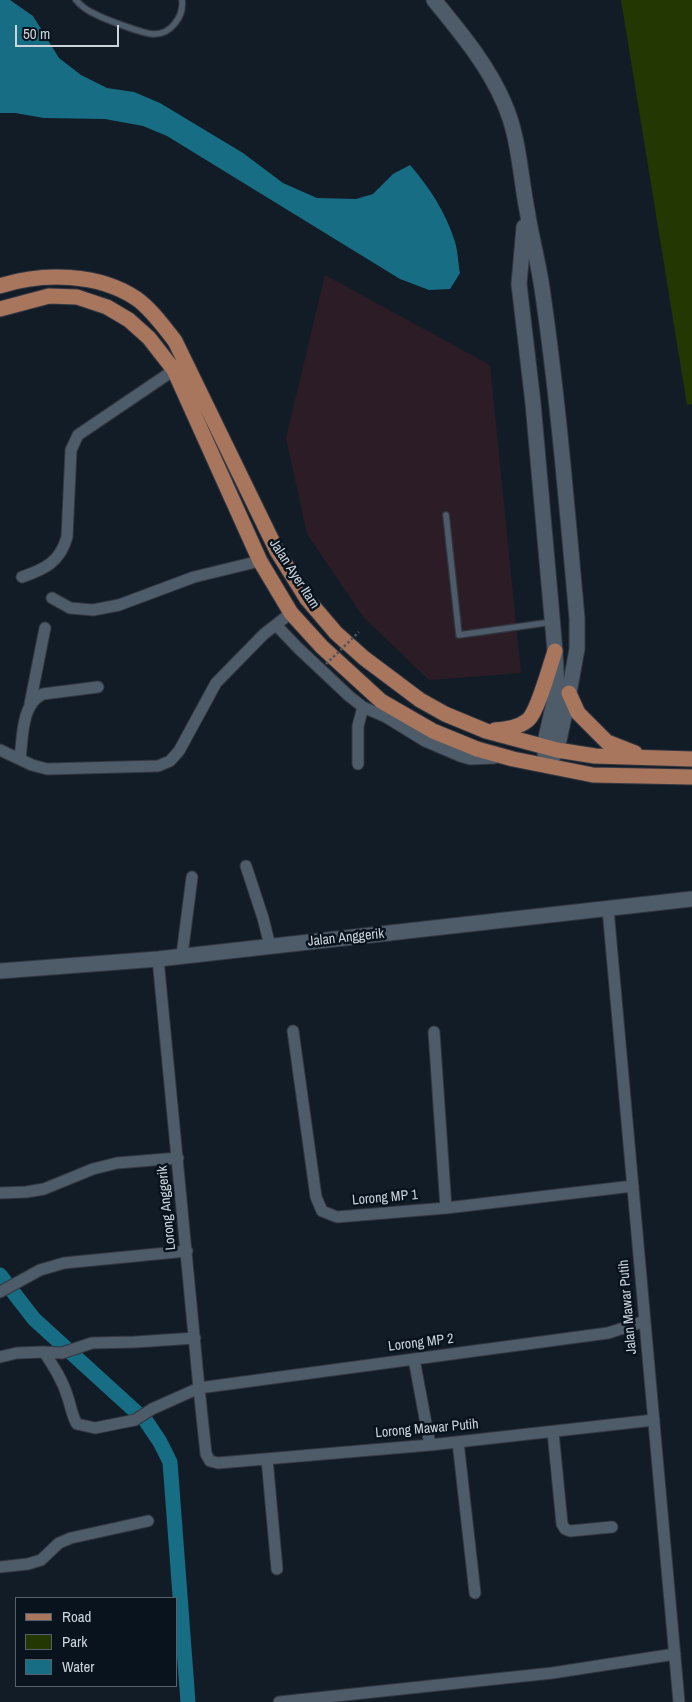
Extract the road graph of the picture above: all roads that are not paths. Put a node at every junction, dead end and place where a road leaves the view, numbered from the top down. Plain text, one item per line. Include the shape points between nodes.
1 (76, 0) edge
2 (182, 0) edge
3 (434, 0) edge
4 (526, 208) junction
5 (0, 280) edge
6 (17, 280) junction
7 (0, 286) edge
8 (0, 309) edge
9 (174, 370) junction
10 (556, 398) junction
11 (533, 403) junction
12 (446, 515) dead end
13 (260, 561) junction
14 (22, 577) dead end
15 (52, 598) dead end
16 (291, 614) junction
17 (552, 622) junction
18 (276, 624) junction
19 (45, 628) dead end
20 (555, 651) junction
21 (98, 687) dead end
22 (568, 693) junction
23 (29, 706) junction
24 (363, 707) junction
25 (486, 731) junction
26 (550, 748) junction
27 (0, 750) edge
28 (20, 758) junction
29 (646, 758) junction
30 (513, 759) junction
31 (692, 759) edge
32 (358, 764) dead end
33 (547, 765) junction
34 (692, 777) edge
35 (246, 866) dead end
36 (192, 877) dead end
37 (692, 899) edge
38 (608, 909) junction
39 (270, 946) junction
40 (182, 955) junction
41 (158, 959) junction
42 (0, 971) edge
43 (293, 1031) dead end
44 (434, 1032) dead end
45 (178, 1158) junction
46 (633, 1186) junction
47 (0, 1193) edge
48 (446, 1208) junction
49 (187, 1251) junction
50 (5, 1289) edge
51 (645, 1321) junction
52 (195, 1338) junction
53 (44, 1352) junction
54 (0, 1357) edge
55 (414, 1358) junction
56 (199, 1388) junction
57 (654, 1420) junction
58 (553, 1432) junction
59 (458, 1442) junction
60 (430, 1445) junction
61 (206, 1454) joint
62 (267, 1459) junction
63 (148, 1521) dead end
64 (612, 1527) dead end
65 (0, 1567) edge
66 (278, 1569) dead end
67 (475, 1593) dead end
68 (675, 1654) junction
69 (278, 1702) edge
70 (679, 1702) edge

1 - 2 lane via 94,14 152,34 166,31 174,25 181,15
3 - 4 street via 491,76 505,104 518,153
4 - 10 street via 541,285
4 - 11 street via 519,284
5 - 6 main road
6 - 7 main road, Jalan Ayer Itam
6 - 25 main road, Jalan Ayer Itam via 52,276 81,278 119,289 138,299 156,316 175,341 277,551 307,599 336,633 420,700
8 - 9 main road, Jalan Ayer Itam via 49,296 77,298 107,306 150,338
9 - 13 main road, Jalan Ayer Itam
9 - 14 street via 78,435 71,450 64,548 42,570
10 - 11 street
10 - 22 street via 577,618 577,649
11 - 17 street
12 - 17 lane via 459,635
13 - 15 street via 194,577 119,605 93,610 70,608
13 - 16 main road, Jalan Ayer Itam
16 - 18 street
16 - 30 main road, Jalan Ayer Itam via 381,701 433,731
17 - 20 street
18 - 24 street
18 - 28 street via 216,683 179,751 170,761 158,766 47,769
19 - 23 street
20 - 25 main road via 529,719 512,728
20 - 26 street via 557,690
21 - 23 street via 43,694
22 - 26 street
22 - 29 main road via 578,713 606,742
23 - 28 street
24 - 30 street via 460,756
24 - 32 street via 358,726
25 - 26 main road, Jalan Ayer Itam
26 - 29 main road, Jalan Ayer Itam via 595,756
26 - 33 street
27 - 28 street
29 - 31 main road, Jalan Ayer Itam
30 - 33 main road, Jalan Ayer Itam
33 - 34 main road via 593,775
35 - 39 street
36 - 40 street
37 - 38 street, Jalan Anggerik
38 - 39 street, Jalan Anggerik
38 - 46 street, Jalan Mawar Putih
39 - 40 street, Jalan Anggerik
40 - 41 street, Jalan Anggerik
41 - 42 street, Jalan Anggerik
41 - 45 street, Lorong Anggerik
43 - 48 street, Lorong MP 1 via 316,1197 322,1211 337,1217
44 - 48 street
45 - 47 street via 117,1163 44,1188
45 - 49 street, Lorong Anggerik
46 - 48 street, Lorong MP 1
46 - 51 street, Jalan Mawar Putih
49 - 50 street via 64,1263 40,1270
49 - 52 street, Lorong Anggerik
51 - 55 street, Lorong MP 2 via 608,1333
51 - 57 street, Jalan Mawar Putih
52 - 53 street via 92,1343 62,1353
52 - 56 street, Lorong Anggerik
53 - 54 street
53 - 56 street, Lorong MP 2 via 60,1375 77,1424 95,1428 134,1420
55 - 56 street, Lorong MP 2
55 - 60 street
56 - 61 street, Lorong Anggerik
57 - 58 street, Lorong Mawar Putih
57 - 68 street, Jalan Mawar Putih
58 - 59 street, Lorong Mawar Putih
58 - 64 street via 565,1529
59 - 60 street, Lorong Mawar Putih
59 - 67 street
60 - 62 street, Lorong Mawar Putih
61 - 62 street, Lorong Mawar Putih via 210,1461 218,1463
62 - 66 street
63 - 65 street via 71,1538 59,1543 41,1560
68 - 69 street via 552,1673
68 - 70 street, Jalan Mawar Putih

